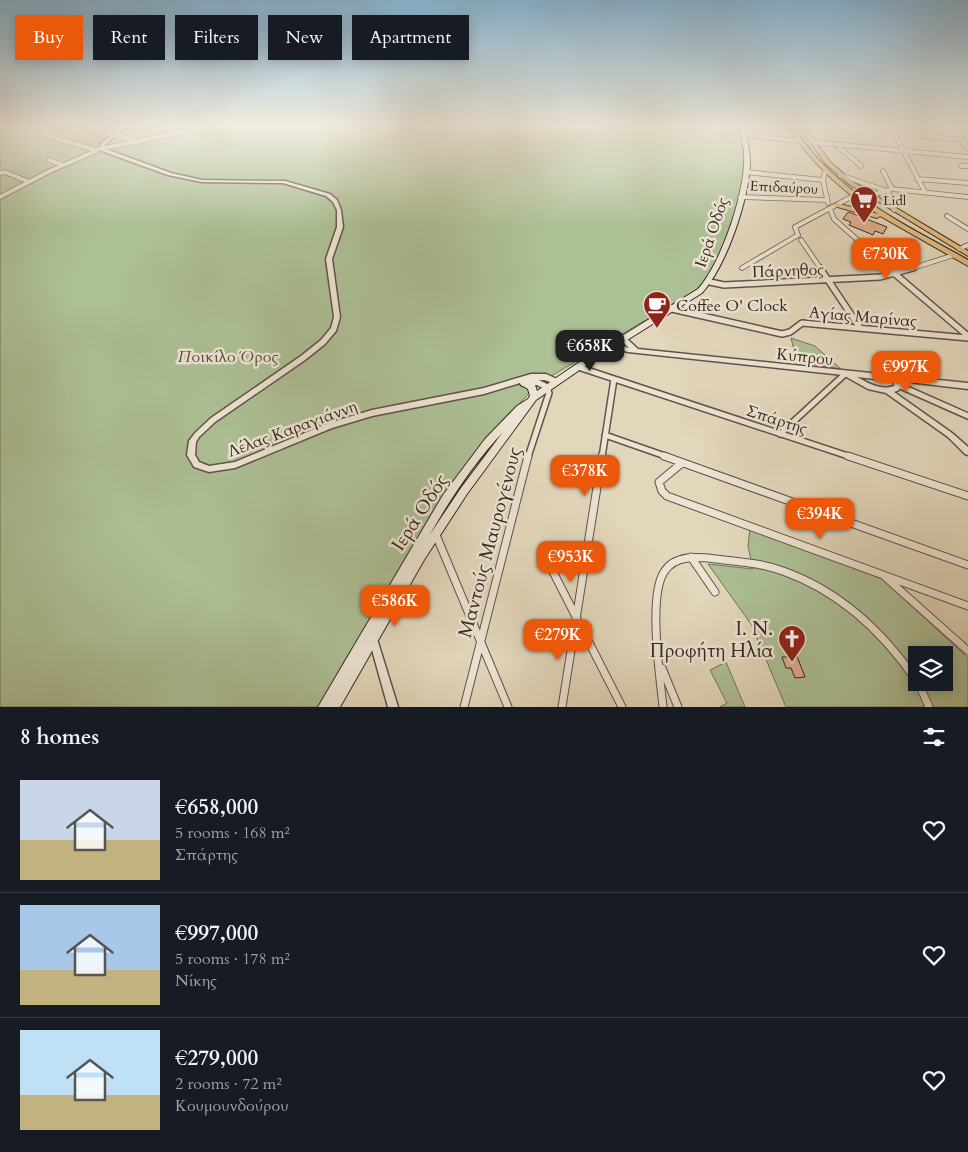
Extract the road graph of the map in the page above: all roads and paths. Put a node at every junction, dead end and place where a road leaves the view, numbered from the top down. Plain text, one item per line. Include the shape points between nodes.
1 (49, 160) dead end
2 (75, 160) edge
3 (131, 160) edge
4 (745, 160) edge
5 (815, 160) edge
6 (827, 160) edge
7 (853, 160) edge
8 (907, 160) edge
9 (63, 165) junction
10 (860, 166) dead end
11 (961, 166) dead end
12 (968, 166) edge
13 (883, 171) dead end
14 (746, 172) junction
15 (825, 172) junction
16 (0, 173) edge
17 (840, 175) junction
18 (917, 179) junction
19 (823, 180) junction
20 (29, 182) junction
21 (968, 184) edge
22 (888, 190) junction
23 (925, 192) junction
24 (866, 194) junction
25 (853, 196) junction
26 (0, 197) edge
27 (740, 197) junction
28 (968, 197) edge
29 (827, 200) junction
30 (833, 207) junction
31 (895, 212) junction
32 (946, 216) dead end
33 (889, 220) junction
34 (968, 229) edge
35 (801, 240) dead end
36 (968, 245) edge
37 (957, 252) junction
38 (968, 254) edge
39 (968, 263) edge
40 (742, 268) dead end
41 (895, 274) junction
42 (828, 280) junction
43 (710, 282) junction
44 (672, 309) junction
45 (860, 328) junction
46 (968, 337) edge
47 (622, 339) junction
48 (613, 345) junction
49 (640, 351) junction
50 (578, 367) junction
51 (845, 374) junction
52 (614, 379) junction
53 (555, 381) junction
54 (898, 382) junction
55 (524, 383) junction
56 (968, 386) edge
57 (499, 387) junction
58 (547, 387) junction
59 (888, 391) junction
60 (532, 399) junction
61 (968, 416) edge
62 (780, 434) junction
63 (605, 435) junction
64 (968, 452) edge
65 (682, 463) junction
66 (968, 496) edge
67 (436, 534) junction
68 (690, 557) junction
69 (546, 558) dead end
70 (968, 565) edge
71 (881, 574) junction
72 (715, 592) dead end
73 (968, 606) edge
74 (576, 618) junction
75 (480, 638) junction
76 (372, 639) junction
77 (968, 651) edge
78 (660, 663) junction
79 (908, 670) edge
80 (922, 691) edge
81 (324, 707) edge
82 (334, 707) edge
83 (393, 707) edge
84 (464, 707) edge
85 (508, 707) edge
86 (562, 707) edge
87 (622, 707) edge
88 (663, 707) edge
89 (678, 707) edge
90 (930, 707) edge

1 - 9 street
2 - 9 street
3 - 57 street, Λέλας Καραγιάννη via 202,181 283,182 328,195 339,210 340,227 329,259 337,318 334,329 324,342 213,420 197,435 191,455 197,465 209,469 227,468 352,418
4 - 14 main road, Ιερά Οδός
5 - 15 highway
6 - 17 highway
7 - 10 street
8 - 18 street
9 - 20 street
11 - 12 street
13 - 22 street
14 - 19 street
14 - 27 main road, Ιερά Οδός
15 - 19 street
15 - 25 highway
16 - 20 street
17 - 22 street
17 - 24 highway
18 - 21 street
18 - 23 street
19 - 29 street
20 - 26 street
22 - 23 street
22 - 24 street
22 - 31 street
23 - 28 street
24 - 31 highway
25 - 30 street
25 - 33 highway
27 - 29 street, Επιδαύρου
27 - 43 main road, Ιερά Οδός
29 - 30 street
30 - 33 highway
30 - 40 street via 795,227 798,235
30 - 41 street via 834,219
31 - 37 highway
32 - 34 street
33 - 37 highway
35 - 42 street
36 - 37 street, Πάρνηθος
37 - 38 highway
37 - 39 highway
37 - 41 street, Πάρνηθος
41 - 42 street, Πάρνηθος
41 - 46 street
42 - 43 street, Πάρνηθος via 724,285
42 - 45 street
43 - 44 main road, Ιερά Οδός
44 - 45 street, Αγίας Μαρίνας via 782,334 802,323
44 - 47 main road, Ιερά Οδός
45 - 46 street, Αγίας Μαρίνας
47 - 48 main road, Ιερά Οδός
47 - 49 street, Κύπρου
48 - 49 street, Κύπρου
48 - 50 main road, Ιερά Οδός
49 - 51 street, Κύπρου
50 - 52 street, Σπάρτης
50 - 53 main road, Ιερά Οδός
51 - 54 street, Κύπρου
51 - 59 street via 870,387
51 - 62 street
52 - 62 street, Σπάρτης
52 - 63 street
53 - 57 street, Λέλας Καραγιάννη via 531,377
53 - 58 main road, Ιερά Οδός
54 - 56 street, Κύπρου
54 - 59 street
54 - 61 street
55 - 57 street, Λέλας Καραγιάννη
55 - 58 street, Λέλας Καραγιάννη via 538,382
55 - 60 main road via 532,388
58 - 60 main road, Ιερά Οδός
58 - 75 street, Μαντούς Μαυρογένους via 549,394 538,421
59 - 64 street via 950,435
60 - 67 main road, Ιερά Οδός
60 - 81 main road, Ιερά Οδός via 488,442 446,498
62 - 66 street, Σπάρτης
63 - 65 street
63 - 74 street
65 - 70 street
65 - 71 street via 662,478 660,486 667,496
67 - 75 street
67 - 76 main road, Ιερά Οδός
68 - 72 street
68 - 78 street via 665,570 660,582 657,605
68 - 79 street via 765,566 815,587 850,610 879,635
69 - 74 street
71 - 73 street
71 - 77 street
74 - 86 street
74 - 87 street
75 - 84 street, Μαντούς Μαυρογένους
75 - 85 street
76 - 82 main road, Ιερά Οδός
76 - 83 street
78 - 88 street
78 - 89 street
80 - 90 street

